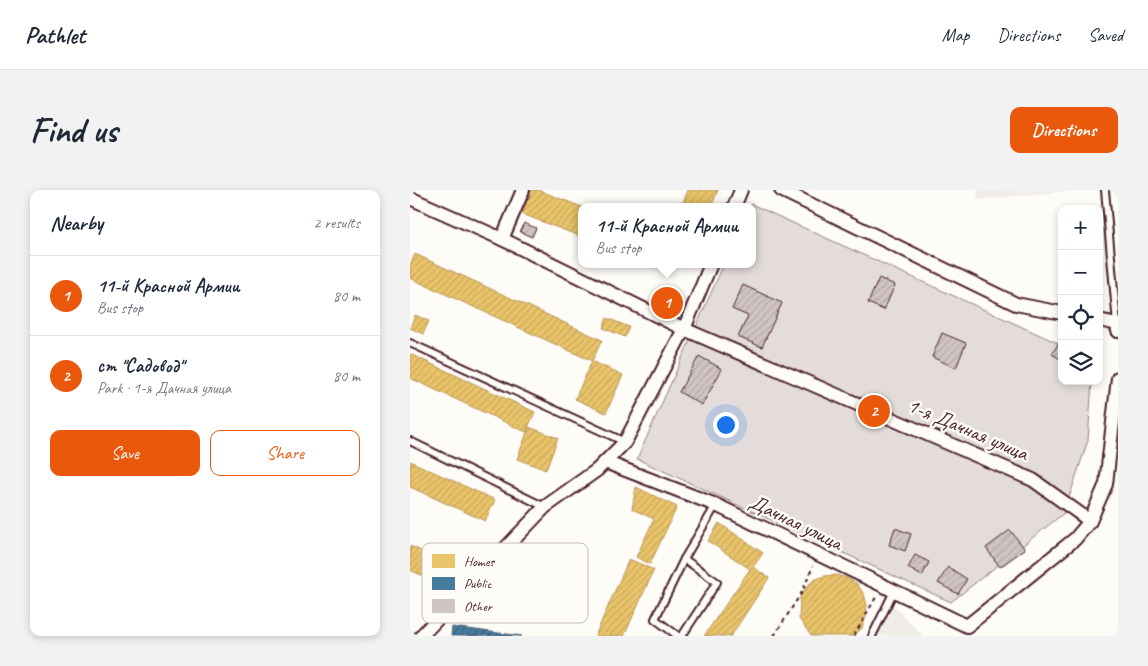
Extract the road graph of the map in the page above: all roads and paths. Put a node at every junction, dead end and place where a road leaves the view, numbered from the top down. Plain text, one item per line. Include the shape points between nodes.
1 (524, 190) edge
2 (741, 190) edge
3 (781, 190) edge
4 (1105, 190) edge
5 (410, 198) edge
6 (736, 203) edge
7 (502, 239) junction
8 (709, 268) edge
9 (1058, 312) edge
10 (1103, 321) edge
11 (1118, 327) edge
12 (684, 329) junction
13 (410, 343) edge
14 (1118, 378) edge
15 (410, 441) edge
16 (625, 442) junction
17 (605, 462) junction
18 (716, 505) junction
19 (545, 506) junction
20 (1090, 520) junction
21 (510, 543) edge
22 (818, 555) junction
23 (684, 559) junction
24 (883, 585) junction
25 (894, 591) junction
26 (433, 623) edge
27 (421, 636) edge
28 (678, 636) edge
29 (682, 636) edge
30 (774, 636) edge
31 (854, 636) edge
32 (872, 636) edge

1 - 7 street
2 - 6 street
3 - 9 street via 1016,304
4 - 11 lane
5 - 7 street, 1-я Дачная улица
7 - 12 street, 1-я Дачная улица
8 - 12 street
10 - 11 street
12 - 16 street
12 - 20 street, 1-я Дачная улица via 1033,480
13 - 16 lane
14 - 20 street via 1106,484
15 - 19 lane
16 - 17 street
17 - 18 street, Дачная улица
17 - 19 street
18 - 22 street, Дачная улица
18 - 23 lane
19 - 21 street
20 - 25 street, Дачная улица via 1075,538 967,626
22 - 24 street, Дачная улица
22 - 30 path via 802,592
23 - 28 lane via 655,619
23 - 29 lane via 717,582
24 - 25 street, Дачная улица
24 - 31 path
25 - 32 lane
26 - 27 street

